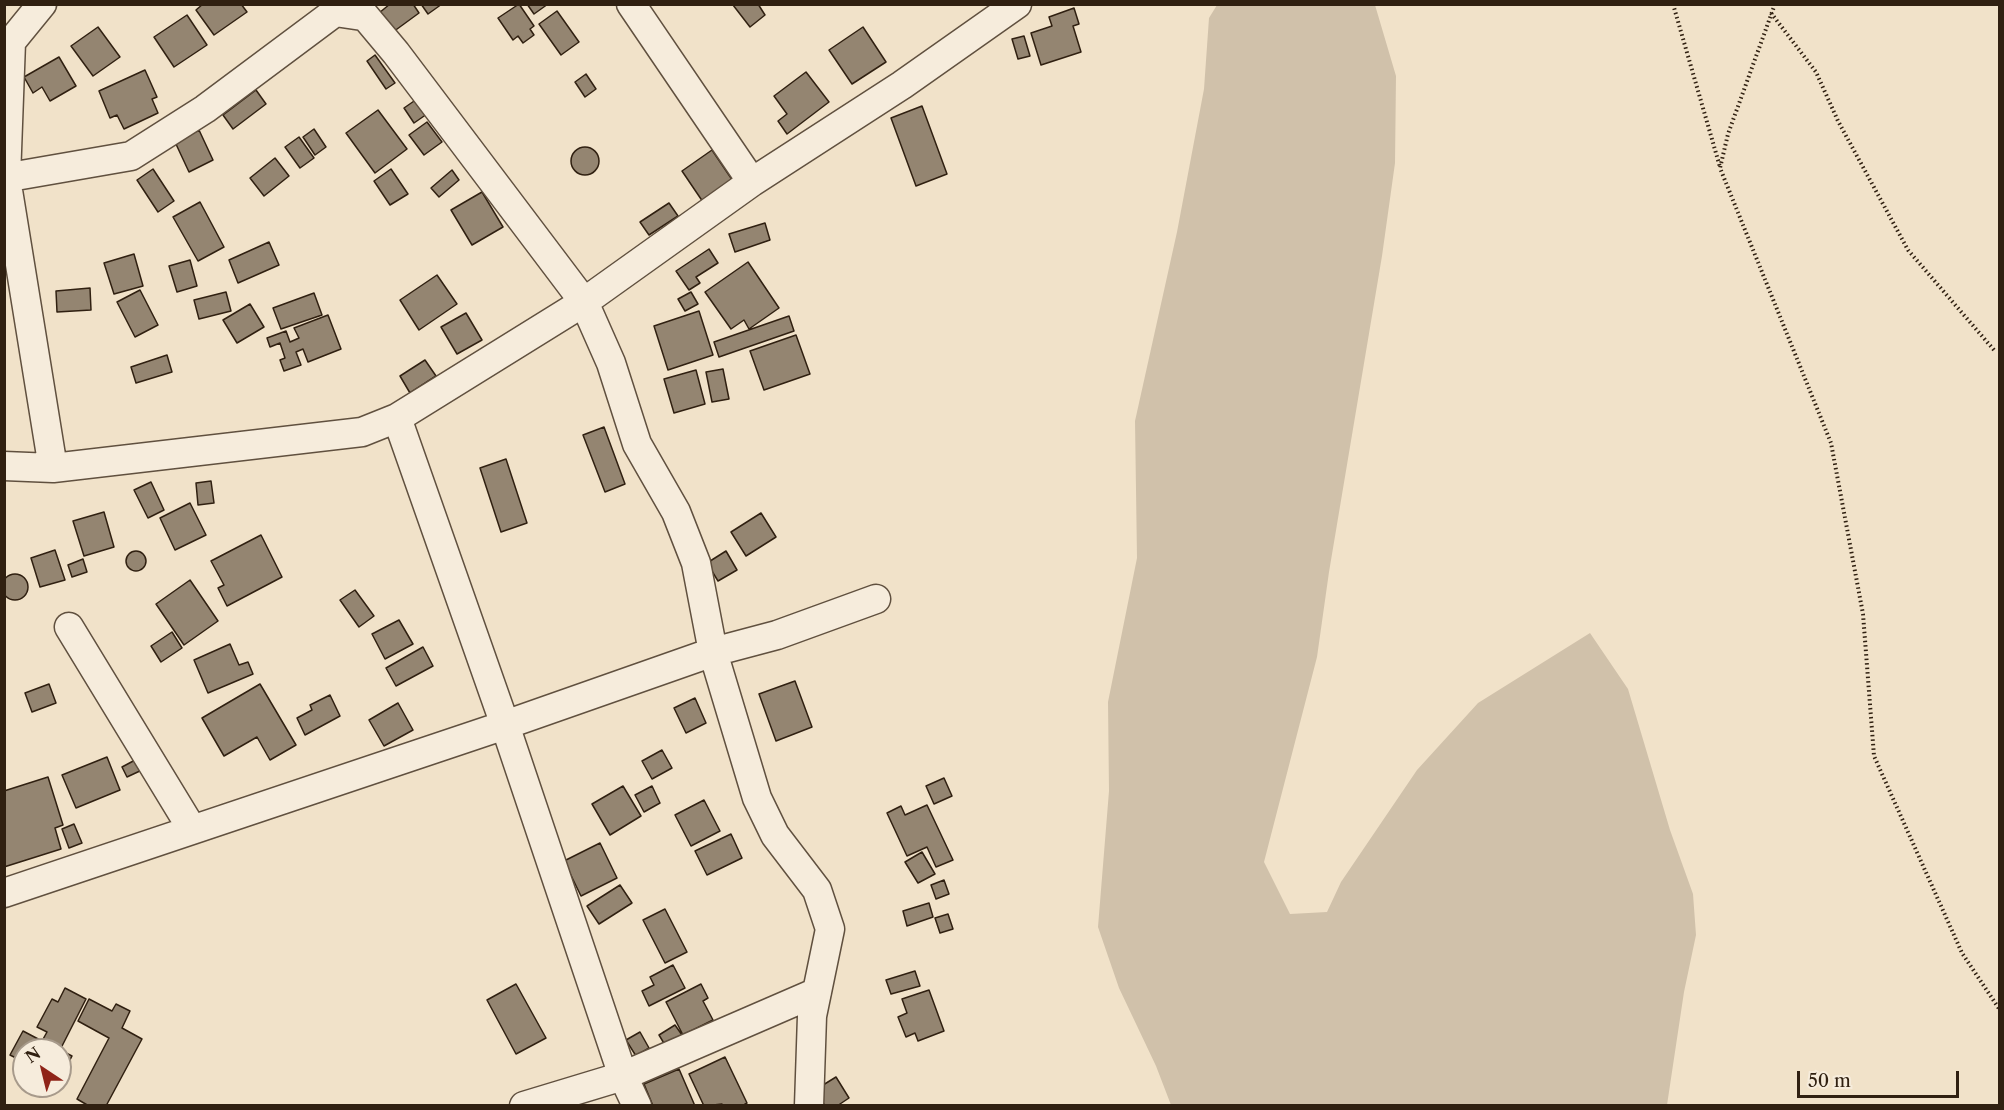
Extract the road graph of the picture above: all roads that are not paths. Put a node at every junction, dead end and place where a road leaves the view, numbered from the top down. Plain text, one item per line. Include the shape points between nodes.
1 (42, 4) edge
2 (631, 4) edge
3 (1017, 4) edge
4 (358, 10) edge
5 (5, 178) edge
6 (752, 182) junction
7 (584, 302) junction
8 (397, 418) junction
9 (4, 466) edge
10 (53, 468) junction
11 (876, 599) dead end
12 (69, 627) dead end
13 (713, 652) junction
14 (505, 725) junction
15 (192, 829) junction
16 (4, 893) edge
17 (817, 992) junction
18 (623, 1076) junction
19 (524, 1106) edge
20 (637, 1106) edge
21 (809, 1106) edge

1 - 5 street via 11,42
2 - 6 street
3 - 6 street via 902,85
4 - 5 street via 334,12 205,109 131,156
4 - 7 street via 396,53
5 - 10 street
6 - 7 street
7 - 8 street
7 - 13 street via 611,363 638,444 676,512 696,563
8 - 10 street via 362,432
8 - 14 street
9 - 10 street
11 - 13 street via 777,635
12 - 15 street
13 - 14 street
13 - 17 street via 757,798 775,835 817,890 830,928
14 - 15 street
14 - 18 street
15 - 16 street
17 - 18 street
17 - 21 street via 812,1016
18 - 19 street
18 - 20 street

